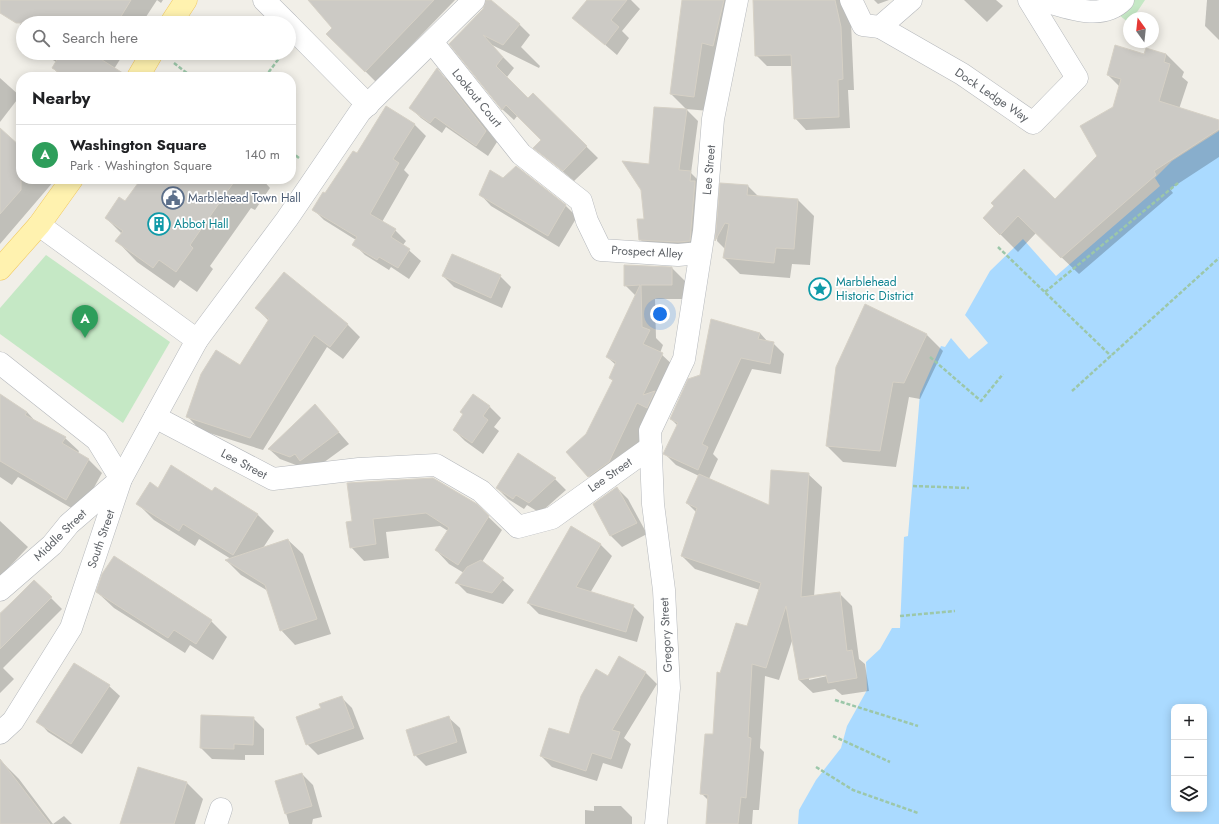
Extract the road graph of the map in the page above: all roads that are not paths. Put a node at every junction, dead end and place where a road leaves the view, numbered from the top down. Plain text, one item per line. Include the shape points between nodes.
1 (186, 0) edge
2 (264, 0) edge
3 (474, 0) edge
4 (737, 0) edge
5 (851, 0) edge
6 (912, 0) edge
7 (1029, 0) edge
8 (1041, 0) edge
9 (1123, 0) edge
10 (176, 16) edge
11 (280, 16) edge
12 (872, 26) junction
13 (296, 32) edge
14 (432, 42) junction
15 (148, 60) edge
16 (141, 72) edge
17 (368, 105) junction
18 (522, 154) joint
19 (68, 184) edge
20 (39, 225) junction
21 (700, 253) junction
22 (0, 269) edge
23 (197, 340) junction
24 (0, 363) edge
25 (155, 416) junction
26 (651, 447) junction
27 (121, 479) junction
28 (0, 590) edge
29 (0, 733) edge
30 (656, 824) edge

1 - 10 main road
2 - 11 street
3 - 14 street, South Street
4 - 21 street, Lee Street via 713,119
5 - 12 street
6 - 12 street
7 - 12 street, Dock Ledge Way via 1077,78 1033,122 962,74
8 - 9 street via 1091,12 1115,8
13 - 17 street
14 - 17 street, South Street
14 - 18 street, Lookout Court
15 - 16 main road
17 - 23 street, South Street via 360,112 287,219
18 - 21 street, Prospect Alley via 581,201 587,221 601,250 678,255
19 - 20 main road
20 - 22 main road
20 - 23 street
21 - 26 street, Lee Street via 684,359 650,430
23 - 25 street, South Street
24 - 27 street via 97,440
25 - 26 street, Lee Street via 273,479 360,469 436,465 481,491 518,527 552,518
25 - 27 street, South Street
26 - 30 street, Gregory Street via 653,504 664,590 669,688
27 - 28 street, Middle Street
27 - 29 street, South Street via 71,628 12,720

